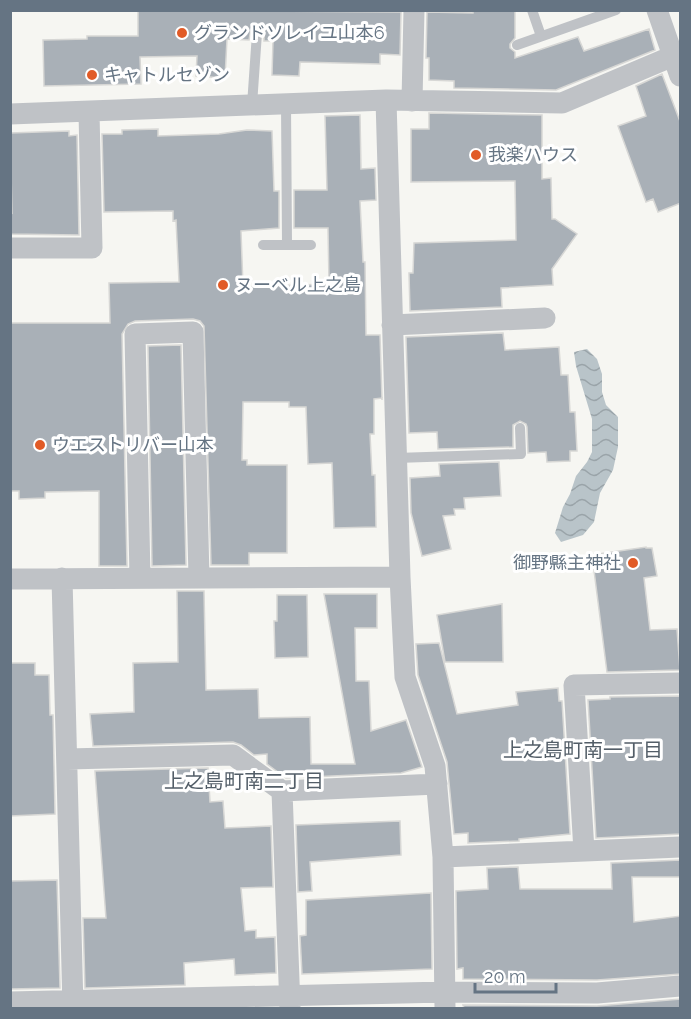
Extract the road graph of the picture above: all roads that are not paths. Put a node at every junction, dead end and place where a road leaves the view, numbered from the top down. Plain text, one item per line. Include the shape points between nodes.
1 (414, 10) edge
2 (532, 10) edge
3 (615, 10) edge
4 (657, 10) edge
5 (256, 33) dead end
6 (541, 36) junction
7 (517, 45) dead end
8 (677, 66) edge
9 (386, 100) junction
10 (412, 100) junction
11 (286, 104) junction
12 (252, 105) junction
13 (89, 112) junction
14 (10, 114) edge
15 (287, 244) junction
16 (263, 245) dead end
17 (311, 245) dead end
18 (10, 248) edge
19 (545, 318) dead end
20 (392, 325) junction
21 (520, 428) dead end
22 (396, 458) junction
23 (400, 577) junction
24 (62, 578) junction
25 (140, 578) junction
26 (199, 578) junction
27 (10, 579) edge
28 (681, 683) edge
29 (67, 759) junction
30 (437, 784) junction
31 (282, 791) junction
32 (681, 847) edge
33 (584, 851) junction
34 (443, 857) junction
35 (681, 986) edge
36 (445, 1000) edge
37 (598, 1001) edge
38 (10, 1002) edge
39 (290, 1002) edge
40 (219, 1003) edge
41 (73, 1004) edge

1 - 10 street
2 - 6 lane
3 - 6 lane
4 - 8 street
5 - 12 lane
6 - 7 lane
8 - 10 street via 562,104
9 - 10 street
9 - 11 street
9 - 20 street
11 - 12 street
11 - 15 lane
12 - 13 street
13 - 14 street
13 - 18 street via 92,248
15 - 16 lane
15 - 17 lane
19 - 20 street
20 - 22 street
21 - 22 lane via 521,454
22 - 23 street
23 - 26 street
23 - 30 street via 405,677 435,766
24 - 25 street
24 - 27 street
24 - 29 street
25 - 26 street
25 - 26 street via 135,334 193,332
28 - 33 street via 574,685
29 - 31 street via 233,755
29 - 41 street
30 - 31 street
30 - 34 street
31 - 39 street
32 - 33 street
33 - 34 street
34 - 36 street
35 - 37 street
36 - 37 street
36 - 39 street
38 - 41 street
39 - 40 street
40 - 41 street

